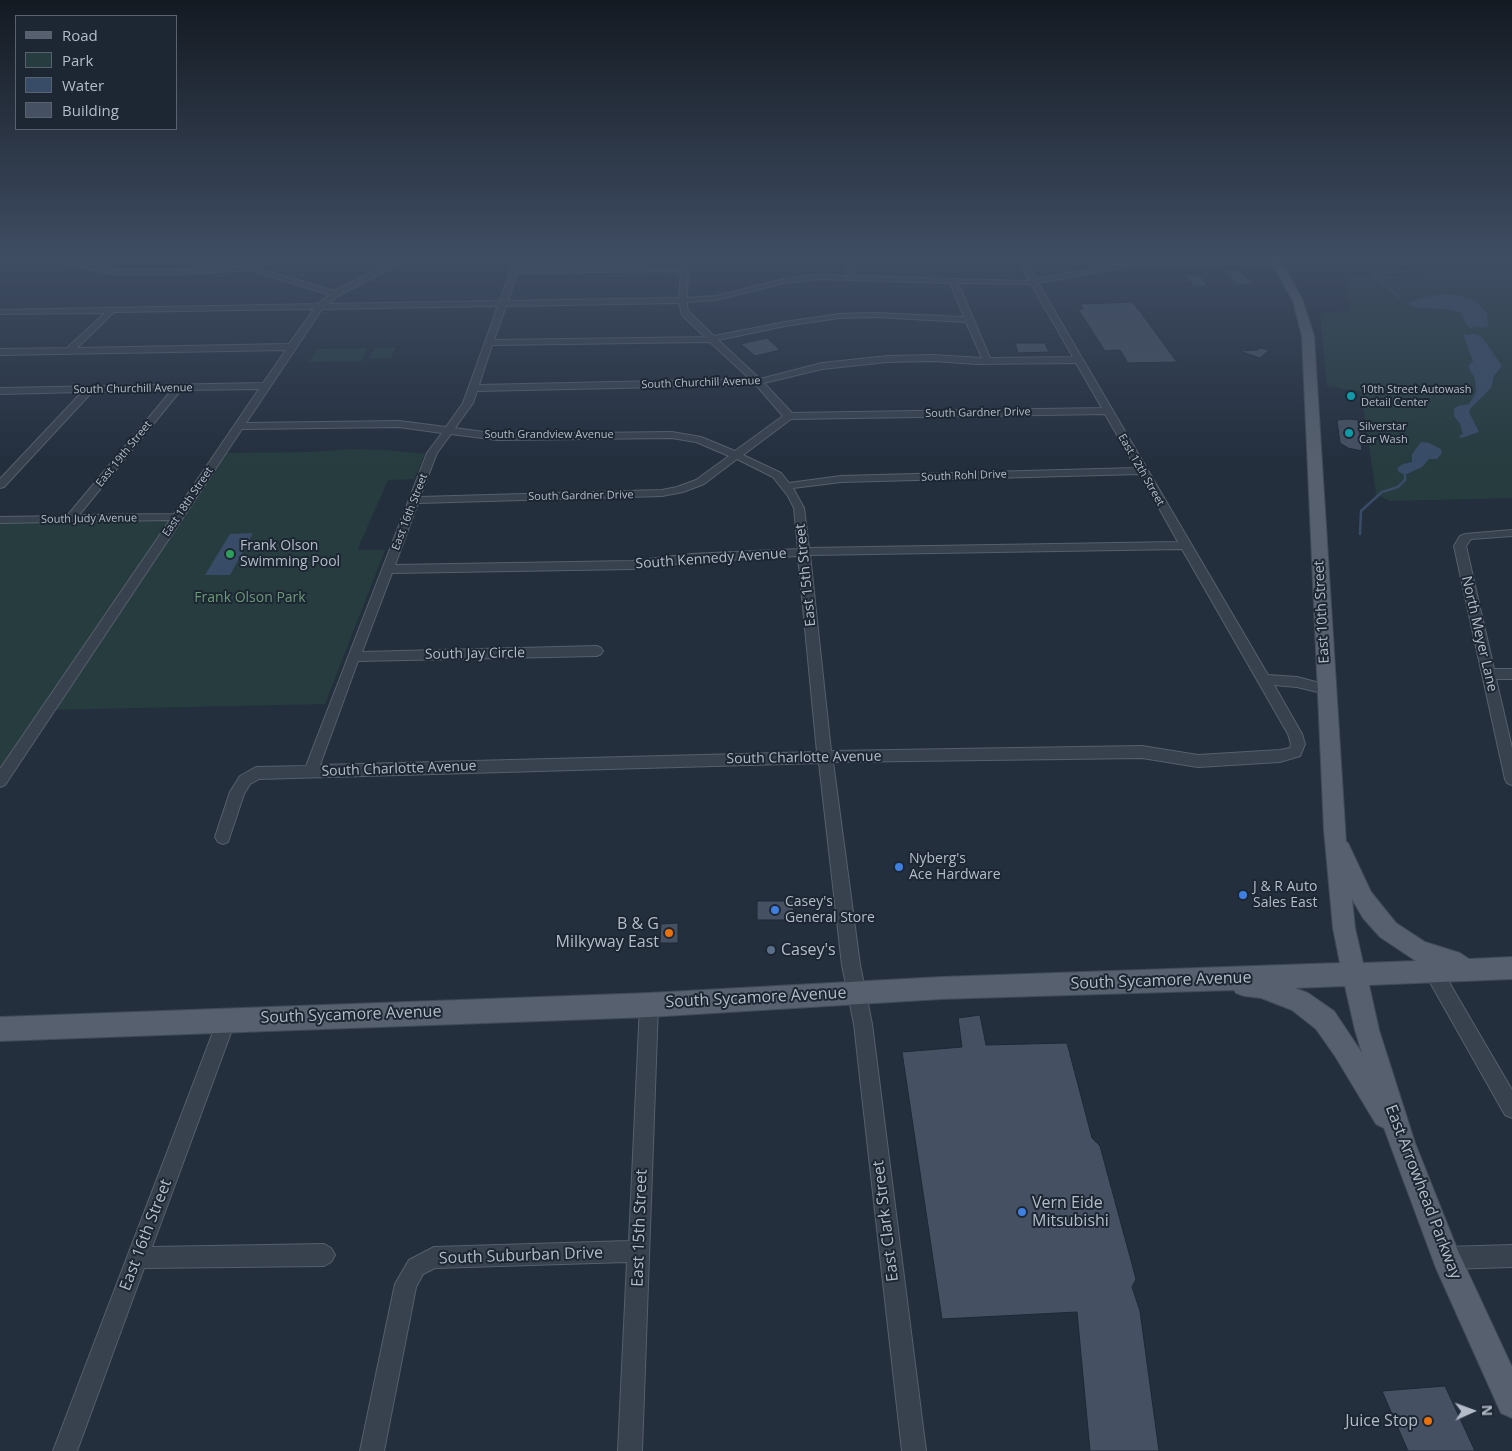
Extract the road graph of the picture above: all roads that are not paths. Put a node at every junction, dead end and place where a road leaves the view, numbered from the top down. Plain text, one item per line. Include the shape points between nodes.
1 (96, 326) edge
2 (307, 326) edge
3 (495, 326) edge
4 (696, 326) edge
5 (777, 326) edge
6 (972, 326) edge
7 (1058, 326) edge
8 (1306, 326) edge
9 (711, 339) junction
10 (489, 343) junction
11 (293, 347) junction
12 (70, 350) junction
13 (0, 352) edge
14 (1078, 360) junction
15 (987, 361) junction
16 (758, 382) junction
17 (266, 386) junction
18 (473, 388) junction
19 (177, 389) junction
20 (89, 390) junction
21 (0, 392) edge
22 (1107, 411) junction
23 (789, 416) junction
24 (239, 426) junction
25 (450, 430) junction
26 (736, 455) junction
27 (1142, 471) junction
28 (0, 485) edge
29 (787, 486) junction
30 (415, 500) junction
31 (178, 517) junction
32 (70, 519) junction
33 (0, 520) edge
34 (1512, 533) edge
35 (1185, 545) junction
36 (804, 552) junction
37 (388, 569) junction
38 (597, 652) dead end
39 (353, 657) junction
40 (1488, 674) junction
41 (1512, 674) edge
42 (1264, 680) junction
43 (1326, 689) junction
44 (1295, 752) joint
45 (825, 757) junction
46 (311, 772) junction
47 (1512, 779) edge
48 (0, 781) edge
49 (223, 837) dead end
50 (1335, 837) junction
51 (1408, 945) junction
52 (1512, 968) edge
53 (1479, 969) junction
54 (1433, 971) junction
55 (1354, 974) junction
56 (1188, 980) junction
57 (857, 992) junction
58 (649, 1005) junction
59 (227, 1020) junction
60 (0, 1029) edge
61 (1512, 1108) edge
62 (1402, 1143) junction
63 (639, 1251) junction
64 (324, 1255) dead end
65 (1512, 1256) edge
66 (138, 1258) junction
67 (1446, 1258) junction
68 (1512, 1402) edge
69 (65, 1451) edge
70 (372, 1451) edge
71 (630, 1451) edge
72 (914, 1451) edge

1 - 12 street
2 - 11 street, East 18th Street
3 - 10 street, East 16th Street
4 - 9 street
5 - 9 street
6 - 15 street
7 - 14 street, East 12th Street
8 - 43 main road, East 10th Street
9 - 10 street
9 - 16 street
10 - 18 street, East 16th Street
11 - 12 street
11 - 17 street, East 18th Street
12 - 13 street
14 - 15 street, South Churchill Avenue
14 - 22 street, East 12th Street
15 - 16 street, South Churchill Avenue via 868,360 822,366
16 - 18 street, South Churchill Avenue
16 - 23 street
17 - 19 street, South Churchill Avenue
17 - 24 street, East 18th Street
18 - 25 street, East 16th Street
19 - 20 street, South Churchill Avenue
19 - 32 street, East 19th Street
20 - 21 street, South Churchill Avenue
20 - 28 street
22 - 23 street, South Gardner Drive
22 - 27 street, East 12th Street
23 - 26 street
24 - 25 street, South Grandview Avenue via 399,424
24 - 31 street, East 18th Street
25 - 26 street, South Grandview Avenue via 498,437 672,435 698,439
25 - 30 street, East 16th Street via 432,453
26 - 29 street, East 15th Street via 768,469
26 - 30 street, South Gardner Drive via 700,482 662,493
27 - 29 street, South Rohl Drive via 841,479
27 - 35 street, East 12th Street
29 - 36 street, East 15th Street via 799,508
30 - 37 street, East 16th Street
31 - 32 street, South Judy Avenue
31 - 48 street, East 18th Street
32 - 33 street, South Judy Avenue
34 - 40 street, North Meyer Lane via 1469,536 1460,546
35 - 36 street, South Kennedy Avenue
35 - 42 street, East 12th Street
36 - 37 street, South Kennedy Avenue via 632,565
36 - 45 street, East 15th Street
37 - 39 street, East 16th Street
38 - 39 street, South Jay Circle
39 - 46 street, East 16th Street
40 - 41 street
40 - 47 street, North Meyer Lane
42 - 43 street via 1297,682
42 - 44 street, East 12th Street via 1295,734 1298,744
43 - 50 main road, East 10th Street
44 - 45 street, South Charlotte Avenue via 1280,756 1198,761 1142,752
45 - 46 street, South Charlotte Avenue
45 - 57 street, East 15th Street
46 - 49 street, South Charlotte Avenue via 256,773 244,780
50 - 51 main road via 1371,911
50 - 55 main road, East 10th Street via 1338,886
51 - 53 main road
51 - 54 main road
52 - 53 main road, South Sycamore Avenue
53 - 54 main road, South Sycamore Avenue
54 - 55 main road, South Sycamore Avenue
54 - 61 street
55 - 56 main road, South Sycamore Avenue
55 - 62 main road, East Arrowhead Parkway via 1367,1030
56 - 57 main road, South Sycamore Avenue
56 - 62 main road via 1261,987 1300,1001 1325,1020
57 - 58 main road, South Sycamore Avenue
57 - 72 street, East Clark Street
58 - 59 main road, South Sycamore Avenue
58 - 63 street, East 15th Street
59 - 60 main road, South Sycamore Avenue
59 - 66 street, East 16th Street
62 - 67 main road, East Arrowhead Parkway
63 - 70 street, South Suburban Drive via 434,1258 416,1267 406,1284
63 - 71 street, East 15th Street
64 - 66 street
65 - 67 street
66 - 69 street, East 16th Street
67 - 68 main road, East Arrowhead Parkway

